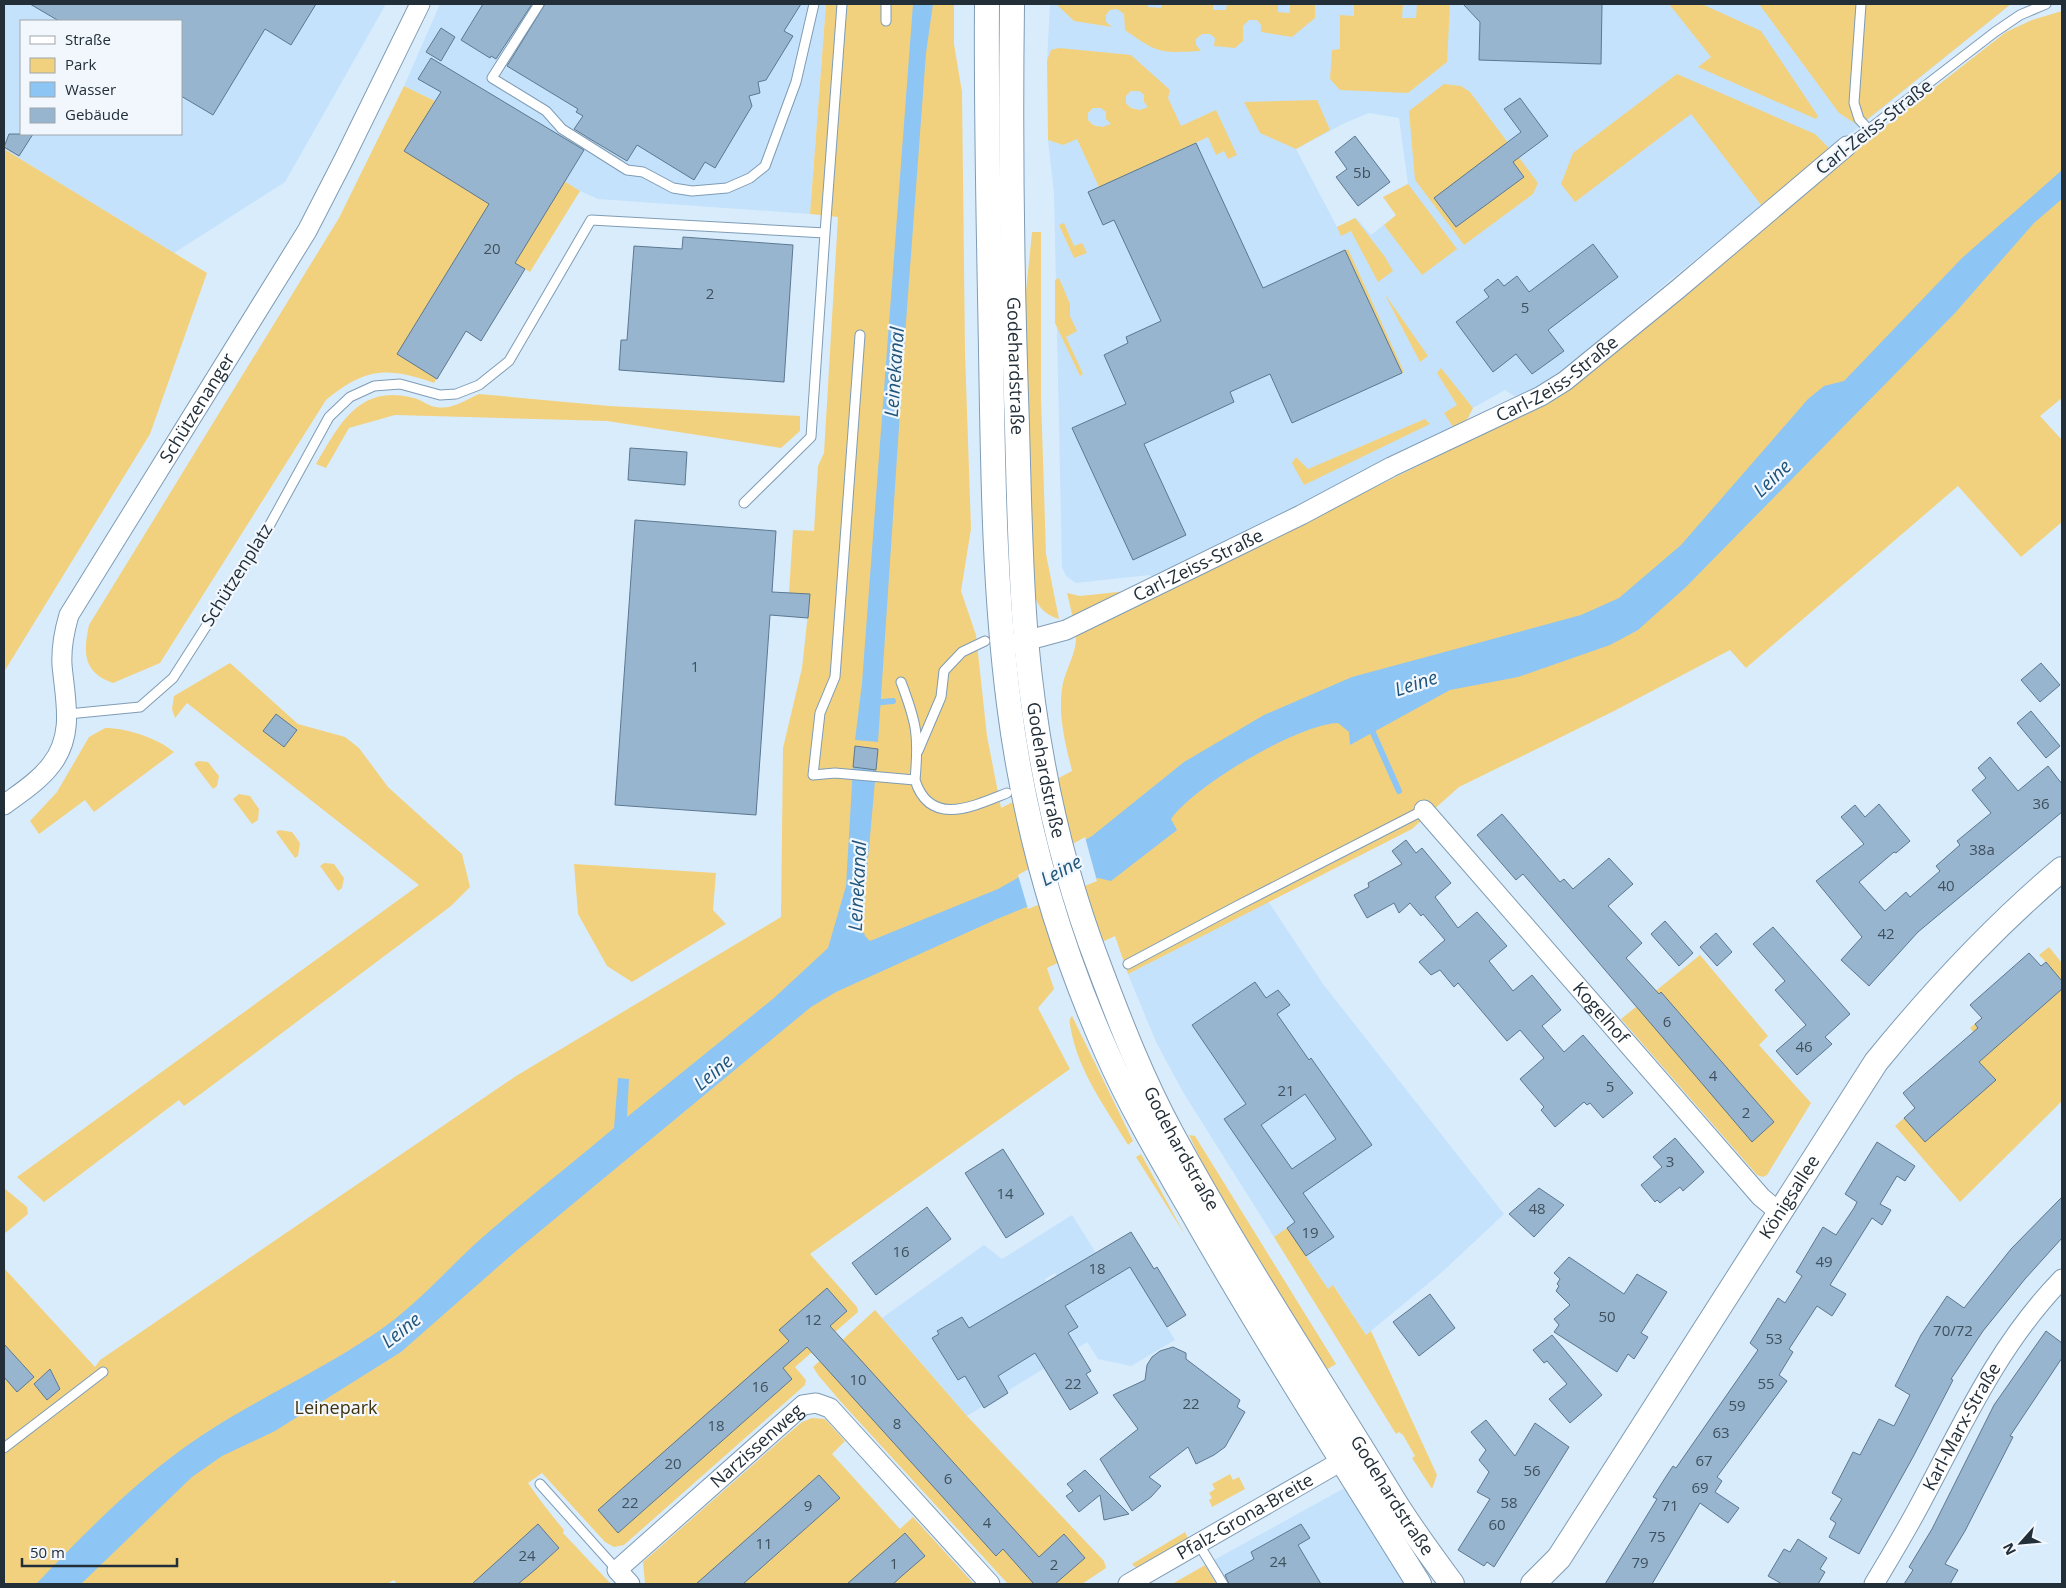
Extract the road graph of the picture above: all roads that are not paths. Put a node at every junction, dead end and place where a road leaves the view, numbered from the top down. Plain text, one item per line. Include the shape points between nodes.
1 (420, 4) edge
2 (538, 4) edge
3 (814, 4) edge
4 (842, 4) edge
5 (886, 4) edge
6 (988, 4) edge
7 (1012, 4) edge
8 (1861, 4) edge
9 (2046, 4) edge
10 (886, 21) dead end
11 (1868, 129) junction
12 (1847, 146) joint
13 (826, 233) junction
14 (860, 335) dead end
15 (744, 503) dead end
16 (1026, 641) junction
17 (994, 644) junction
18 (901, 682) dead end
19 (68, 714) junction
20 (918, 750) junction
21 (915, 780) junction
22 (1015, 791) junction
23 (4, 805) edge
24 (1424, 810) joint
25 (2062, 870) edge
26 (1128, 964) dead end
27 (1780, 1212) junction
28 (2062, 1280) edge
29 (104, 1372) dead end
30 (4, 1448) edge
31 (1352, 1455) junction
32 (540, 1484) dead end
33 (1198, 1542) junction
34 (1559, 1558) junction
35 (617, 1570) junction
36 (630, 1584) edge
37 (990, 1584) edge
38 (1128, 1584) edge
39 (1223, 1584) edge
40 (1419, 1584) edge
41 (1452, 1584) edge
42 (1533, 1584) edge
43 (1550, 1584) edge
44 (1874, 1584) edge

1 - 19 street, Schützenanger via 306,231 68,615 62,655
2 - 3 lane via 492,78 546,111 562,129 627,170 643,172 673,188 707,192 750,178 765,166 796,82
4 - 13 lane
5 - 10 lane
6 - 17 street, Godehardstraße via 986,80
7 - 16 street, Godehardstraße via 1014,346
8 - 11 lane via 1854,104
9 - 11 lane, Carl-Zeiss-Straße via 2020,15 1995,32
11 - 12 lane, Carl-Zeiss-Straße
12 - 16 street, Carl-Zeiss-Straße via 1678,289 1541,396 1391,467 1066,630
13 - 15 lane via 810,437
13 - 19 lane, Schützenplatz via 591,220 509,361 465,391 448,395 400,384 374,386 350,397 329,417 262,539 173,678 140,707
14 - 21 lane via 834,677 820,713 813,774
16 - 17 street, Carl-Zeiss-Straße
16 - 31 street, Godehardstraße via 1045,777 1068,874 1098,965 1170,1131
17 - 20 lane via 962,652 944,671 941,697
17 - 22 street, Godehardstraße via 1009,706
18 - 20 lane via 914,717
19 - 23 street, Schützenanger via 66,731 53,764
20 - 21 lane
21 - 22 lane via 918,791 942,810 960,810
22 - 31 street, Godehardstraße via 1077,977 1107,1054 1150,1139 1221,1262
24 - 26 lane
24 - 27 street, Kogelhof via 1761,1197
25 - 27 street, Königsallee via 2013,911 1918,1010 1876,1062
27 - 34 street, Königsallee
28 - 44 street, Karl-Marx-Straße via 1990,1371 1918,1509
29 - 30 lane
31 - 33 street, Pfalz-Grona-Breite
31 - 40 street, Godehardstraße
31 - 41 street, Godehardstraße
32 - 35 lane
33 - 38 street, Pfalz-Grona-Breite
33 - 39 lane
34 - 42 street, Königsallee
34 - 43 street, Königsallee
35 - 36 street
35 - 37 street, Narzissenweg via 803,1405 816,1403 830,1408

